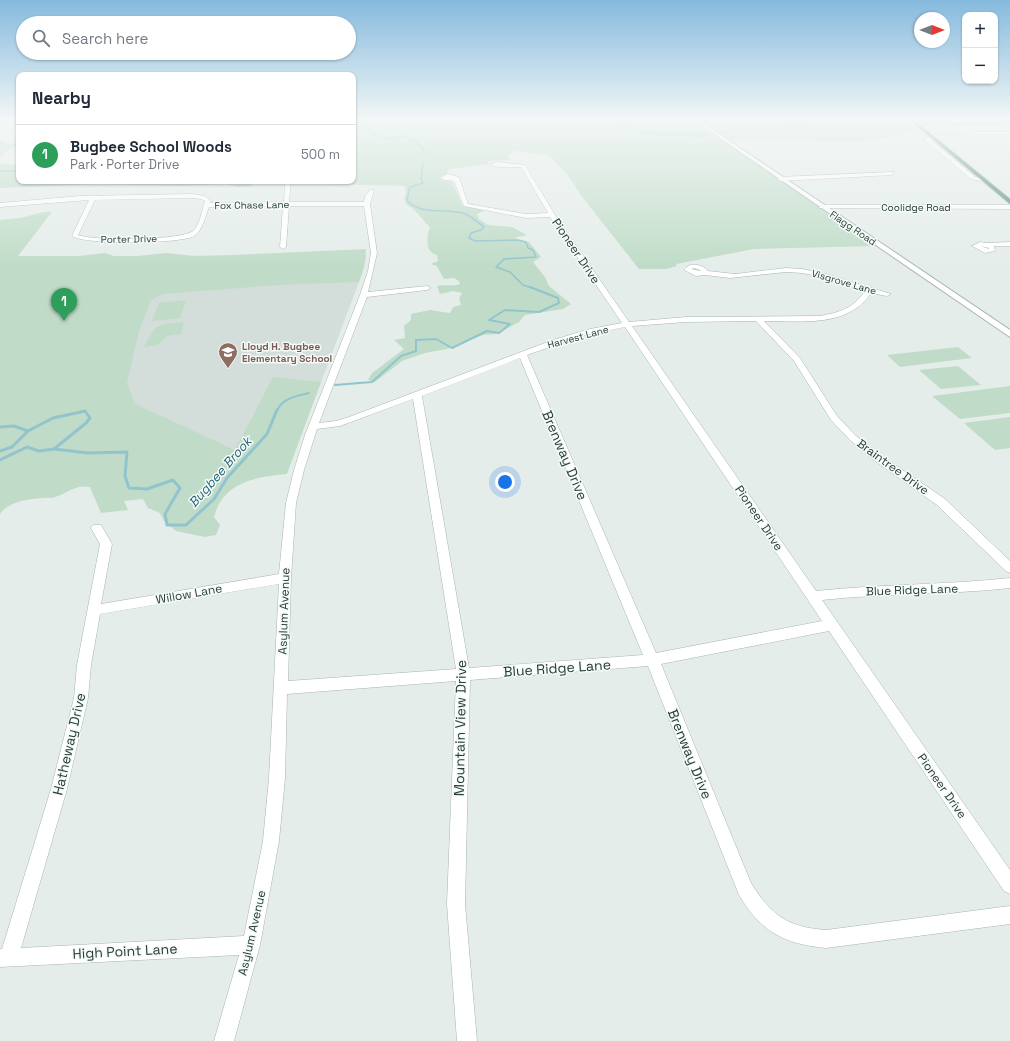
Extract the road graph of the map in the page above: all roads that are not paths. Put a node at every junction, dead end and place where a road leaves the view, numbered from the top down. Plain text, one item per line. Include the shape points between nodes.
1 (525, 170) edge
2 (767, 170) edge
3 (971, 170) edge
4 (892, 173) dead end
5 (456, 179) dead end
6 (781, 179) junction
7 (288, 184) edge
8 (372, 191) dead end
9 (93, 198) junction
10 (1010, 202) edge
11 (286, 204) junction
12 (367, 204) junction
13 (0, 205) edge
14 (207, 205) junction
15 (821, 206) junction
16 (1010, 207) edge
17 (552, 216) junction
18 (1010, 244) edge
19 (988, 246) dead end
20 (283, 247) dead end
21 (705, 272) dead end
22 (427, 288) dead end
23 (869, 292) junction
24 (887, 294) dead end
25 (364, 295) junction
26 (758, 319) junction
27 (627, 325) junction
28 (1010, 334) edge
29 (522, 354) junction
30 (417, 394) junction
31 (314, 426) junction
32 (97, 528) dead end
33 (1010, 568) edge
34 (284, 578) junction
35 (1010, 583) edge
36 (813, 596) junction
37 (94, 610) junction
38 (831, 625) junction
39 (652, 660) junction
40 (463, 675) junction
41 (280, 688) junction
42 (1010, 885) edge
43 (1010, 915) edge
44 (251, 945) junction
45 (5, 958) edge
46 (224, 1041) edge
47 (467, 1041) edge

1 - 17 street, Pioneer Drive
2 - 6 street, Flagg Road
3 - 10 highway
4 - 6 street
5 - 17 street via 466,205 526,216
6 - 15 street, Flagg Road
7 - 11 street
8 - 12 street, Asylum Avenue
9 - 13 street, Fox Chase Lane
9 - 14 street, Fox Chase Lane via 199,197 207,200
9 - 14 street, Porter Drive via 75,234 77,238 186,237 197,231
11 - 12 street, Fox Chase Lane
11 - 14 street, Fox Chase Lane
11 - 20 street
12 - 25 street, Asylum Avenue via 374,253
15 - 16 street, Coolidge Road
15 - 28 street, Flagg Road
17 - 27 street, Pioneer Drive
18 - 19 street
21 - 23 street, Visgrove Lane via 734,277 776,270 803,271 823,275
22 - 25 street
23 - 24 street, Visgrove Lane
23 - 26 street, Harvest Lane via 857,307 840,314 812,318
25 - 31 street, Asylum Avenue
26 - 27 street, Harvest Lane via 699,319
26 - 33 street, Braintree Drive via 797,360 834,418 853,438 941,502
27 - 29 street, Harvest Lane via 578,334
27 - 36 street, Pioneer Drive
29 - 30 street, Harvest Lane
29 - 39 street, Brenway Drive
30 - 31 street, Harvest Lane via 342,423
30 - 40 street, Mountain View Drive
31 - 34 street, Asylum Avenue via 293,492
32 - 37 street, Hatheway Drive via 106,544
34 - 37 street, Willow Lane
34 - 41 street, Asylum Avenue
35 - 36 street, Blue Ridge Lane via 966,588 861,591
36 - 38 street, Pioneer Drive
37 - 45 street, Hatheway Drive via 81,698 59,789
38 - 39 street, Blue Ridge Lane
38 - 42 street, Pioneer Drive
39 - 40 street, Blue Ridge Lane
39 - 43 street, Brenway Drive via 745,889 762,914 776,926 789,934 826,939
40 - 41 street, Blue Ridge Lane
40 - 47 street, Mountain View Drive via 456,904
41 - 44 street, Asylum Avenue via 277,778 271,841
44 - 45 street, High Point Lane
44 - 46 street, Asylum Avenue

